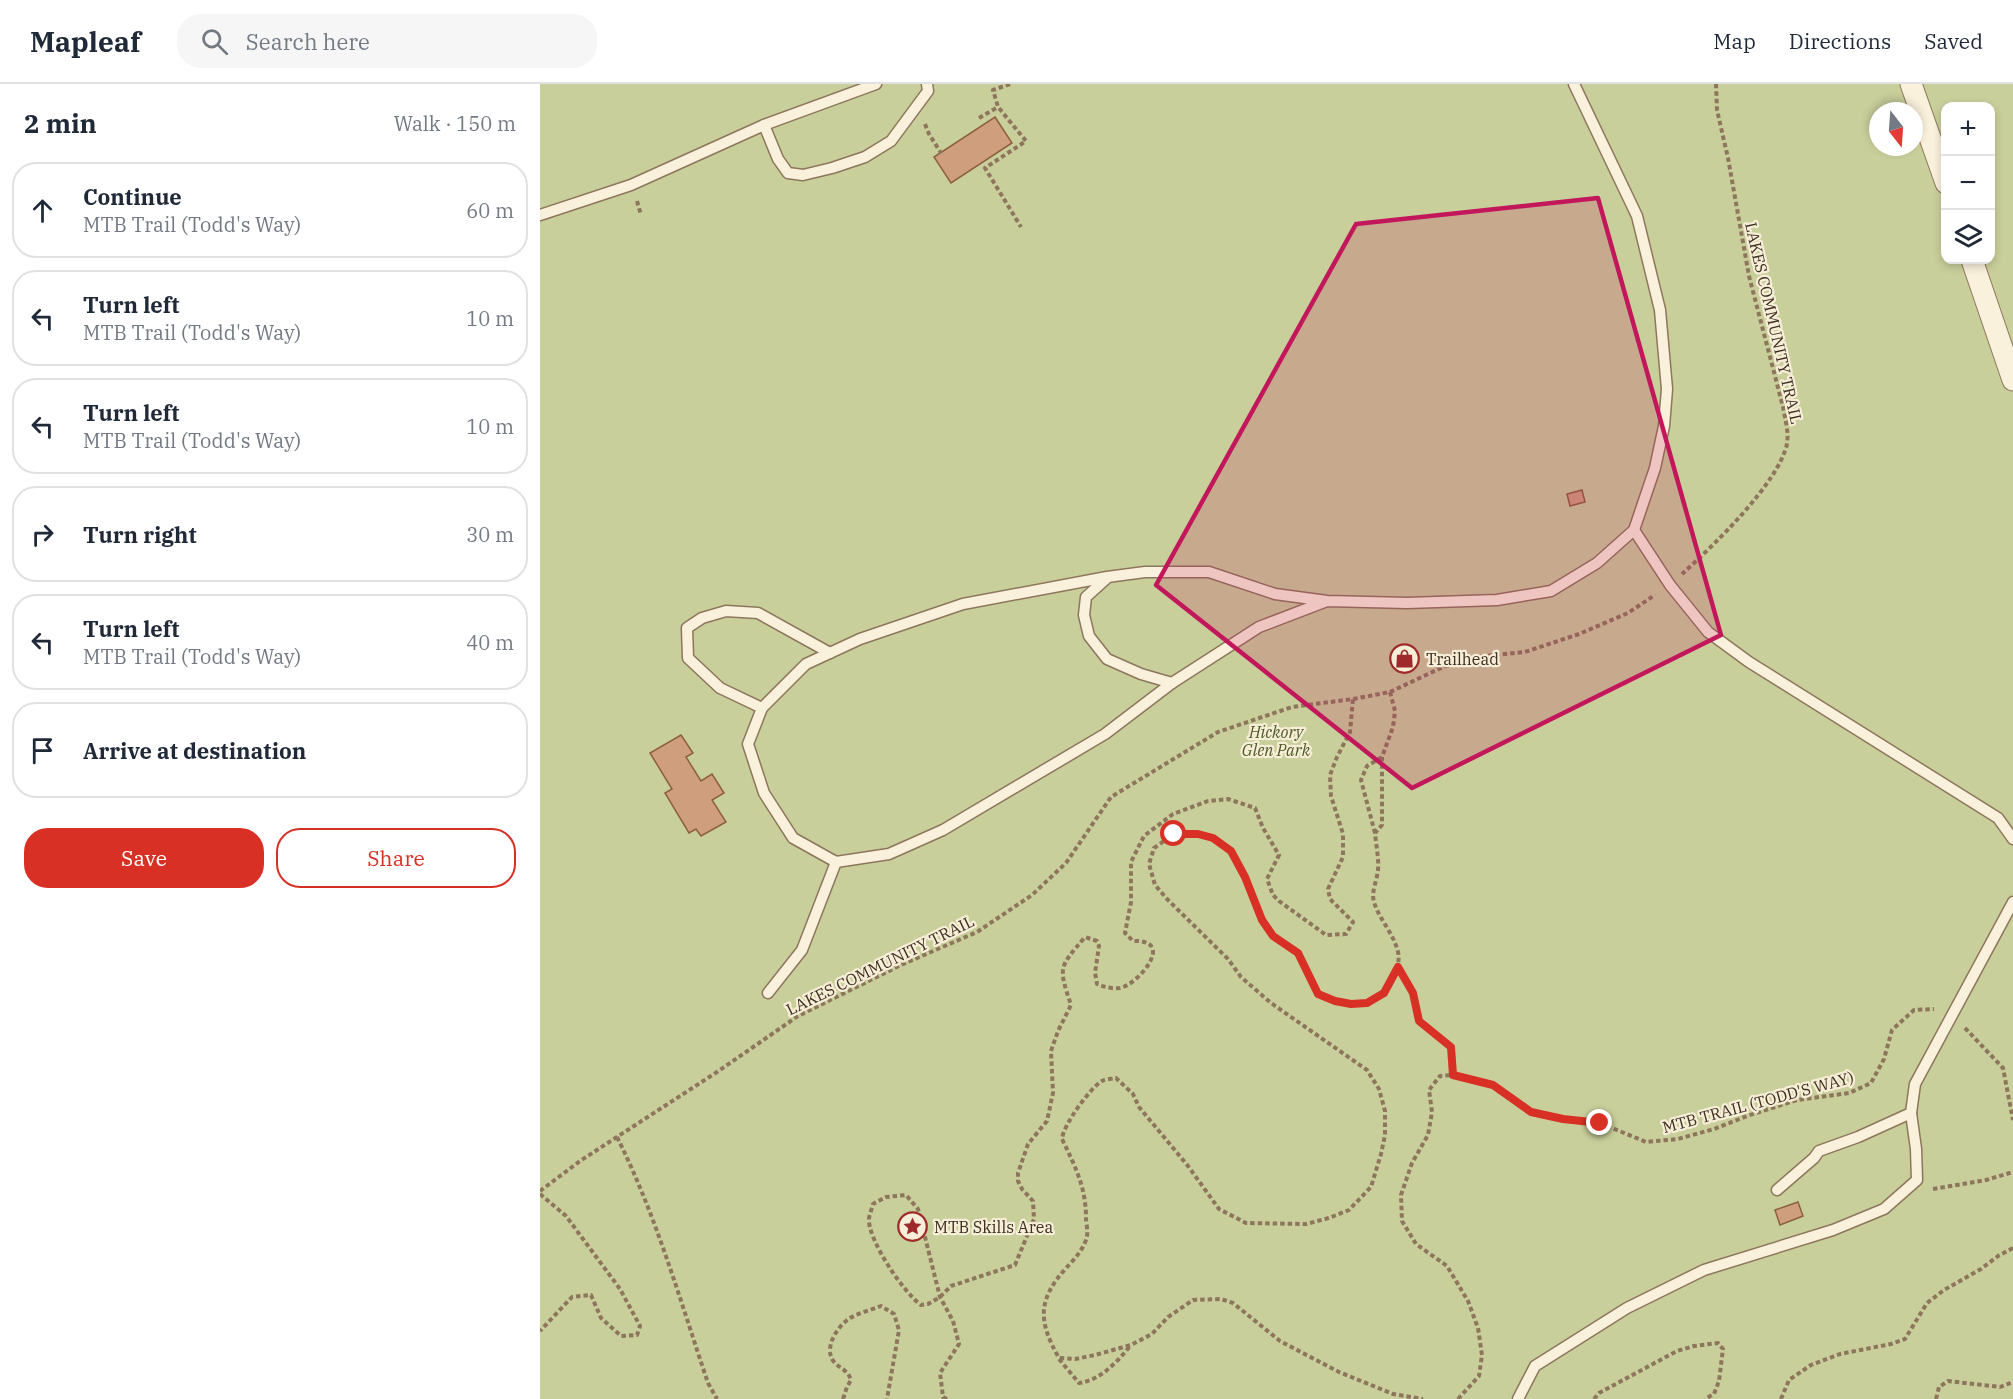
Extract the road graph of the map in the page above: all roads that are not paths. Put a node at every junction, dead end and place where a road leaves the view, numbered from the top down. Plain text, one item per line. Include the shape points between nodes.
1 (876, 84) edge
2 (927, 84) edge
3 (1574, 84) edge
4 (1911, 84) edge
5 (764, 125) junction
6 (1941, 169) edge
7 (540, 215) edge
8 (1973, 264) edge
9 (2013, 380) edge
10 (1634, 530) junction
11 (1107, 577) junction
12 (1327, 601) junction
13 (830, 653) junction
14 (1172, 682) junction
15 (762, 708) junction
16 (2013, 839) edge
17 (836, 862) junction
18 (2013, 902) edge
19 (768, 993) dead end
20 (1911, 1113) junction
21 (1777, 1190) dead end
22 (1518, 1399) edge

1 - 5 lane
2 - 5 lane via 928,91 891,141 865,157 832,168 803,175 788,172
3 - 10 lane via 1636,216 1660,310 1666,390 1664,426
4 - 6 street
5 - 7 lane via 631,185
8 - 9 street
10 - 12 lane via 1598,563 1551,591 1497,600
10 - 16 lane via 1670,585 1708,632 1749,662 1998,818
11 - 12 lane via 1145,572 1209,572 1275,594
11 - 13 lane via 963,603
11 - 14 lane via 1086,597 1084,615 1089,636 1107,659
12 - 14 lane via 1258,627
13 - 15 lane via 806,664
13 - 15 lane via 759,613 726,611 702,618 687,628 688,658 720,688
14 - 17 lane via 1106,734 944,830 889,854
15 - 17 lane via 748,744 764,793 793,838
17 - 19 lane via 802,950
18 - 20 lane via 1916,1084
20 - 21 lane via 1819,1151
20 - 22 lane via 1917,1180 1884,1209 1833,1230 1704,1270 1627,1308 1535,1366

